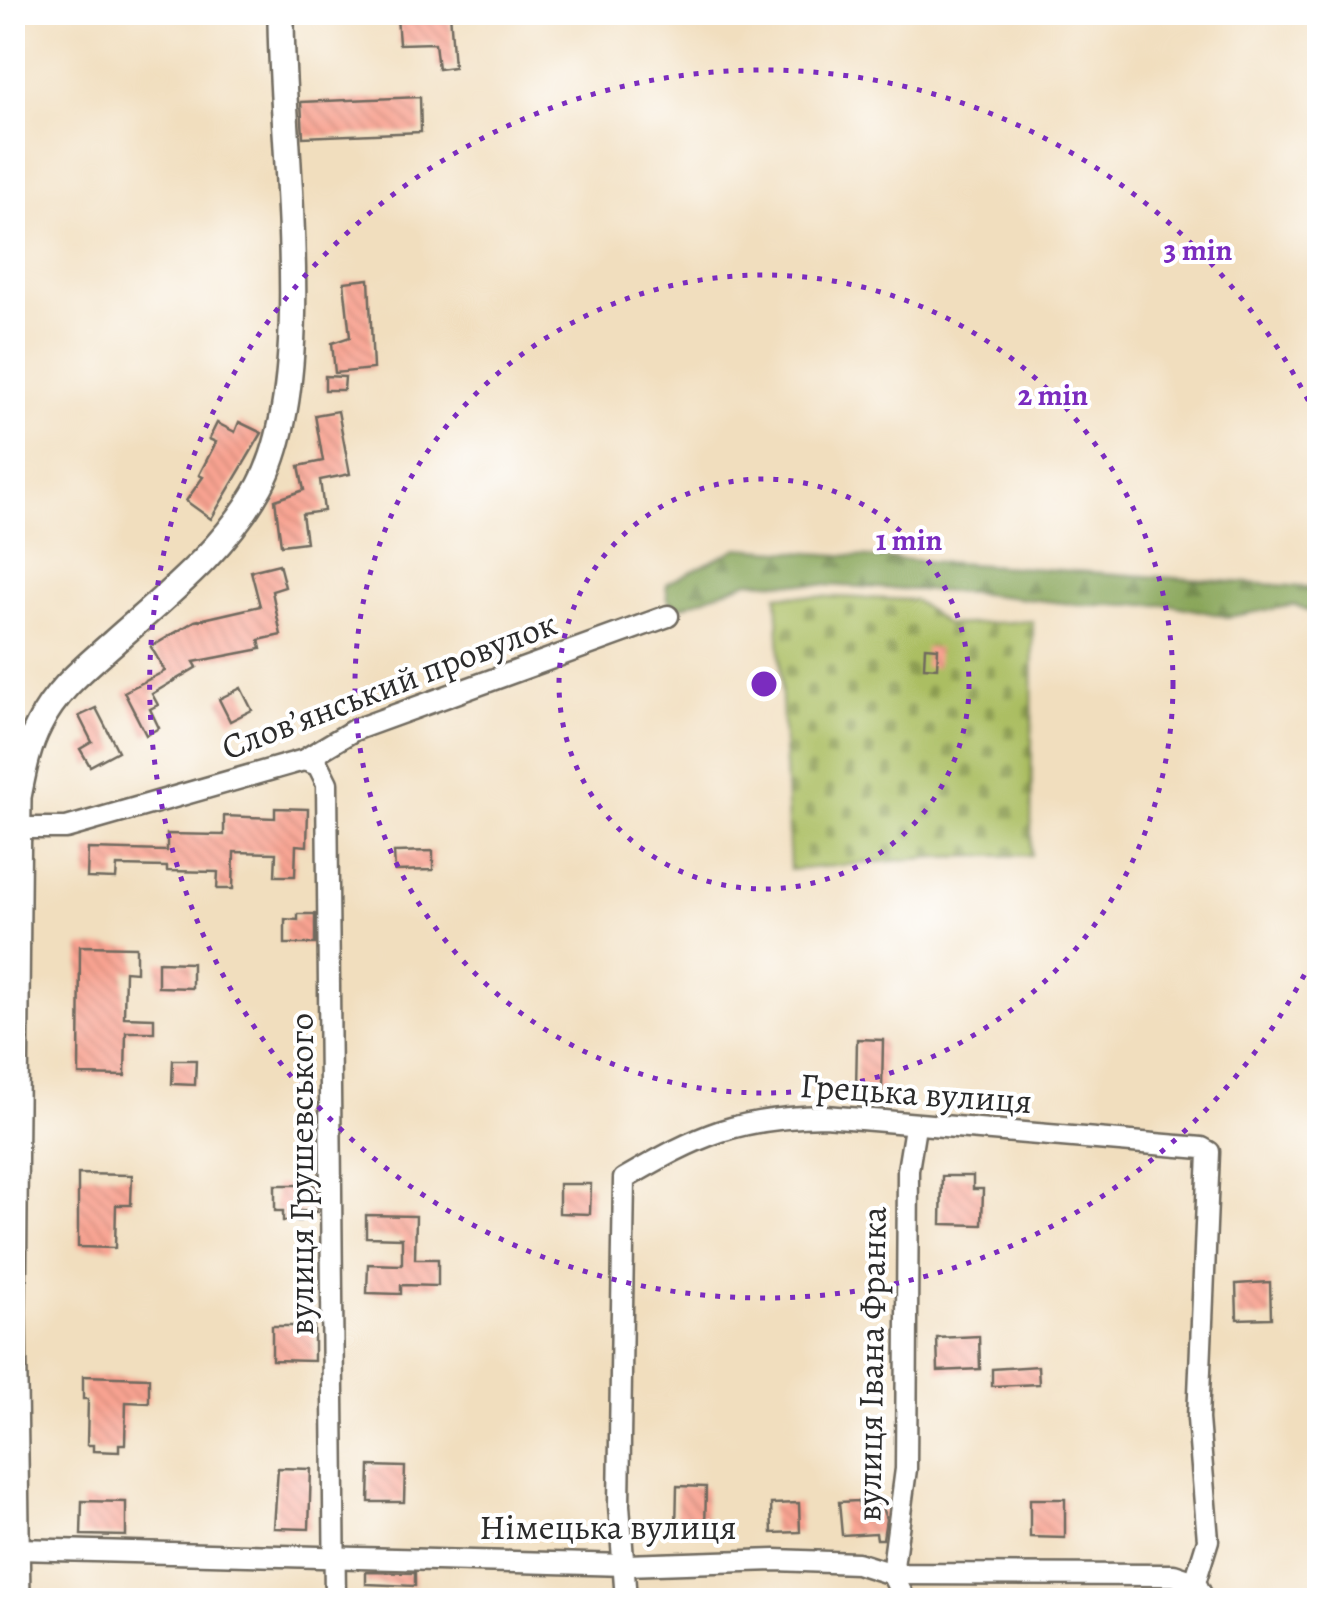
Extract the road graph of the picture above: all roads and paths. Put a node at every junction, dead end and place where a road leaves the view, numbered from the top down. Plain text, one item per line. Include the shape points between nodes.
1 (281, 12) edge
2 (668, 616) dead end
3 (304, 760) junction
4 (14, 828) edge
5 (14, 1052) edge
6 (916, 1126) junction
7 (13, 1313) edge
8 (336, 1554) junction
9 (16, 1562) edge
10 (626, 1565) junction
11 (892, 1574) junction
12 (1200, 1591) edge
13 (17, 1600) edge
14 (335, 1600) edge
15 (626, 1600) edge
16 (905, 1600) edge

1 - 4 street via 290,324 285,421 276,451 221,540 57,697 28,750
2 - 3 street, Словʼянський провулок via 354,730
3 - 4 street, Словʼянський провулок via 66,828
3 - 8 street, вулиця Грушевського via 322,768 328,783
4 - 5 street
5 - 7 street
6 - 10 street, Грецька вулиця via 764,1117 708,1133 624,1179 619,1505
6 - 11 street, вулиця Івана Франка via 908,1170 906,1470
6 - 12 street, Грецька вулиця via 1202,1148 1211,1158 1198,1351 1208,1540
7 - 9 street
8 - 9 street, Німецька вулиця
8 - 10 street, Німецька вулиця
8 - 14 street, вулиця Грушевського
9 - 13 street
10 - 11 street, Німецька вулиця via 857,1563
10 - 15 street
11 - 12 street, Німецька вулиця via 1174,1575
11 - 16 street, вулиця Івана Франка

